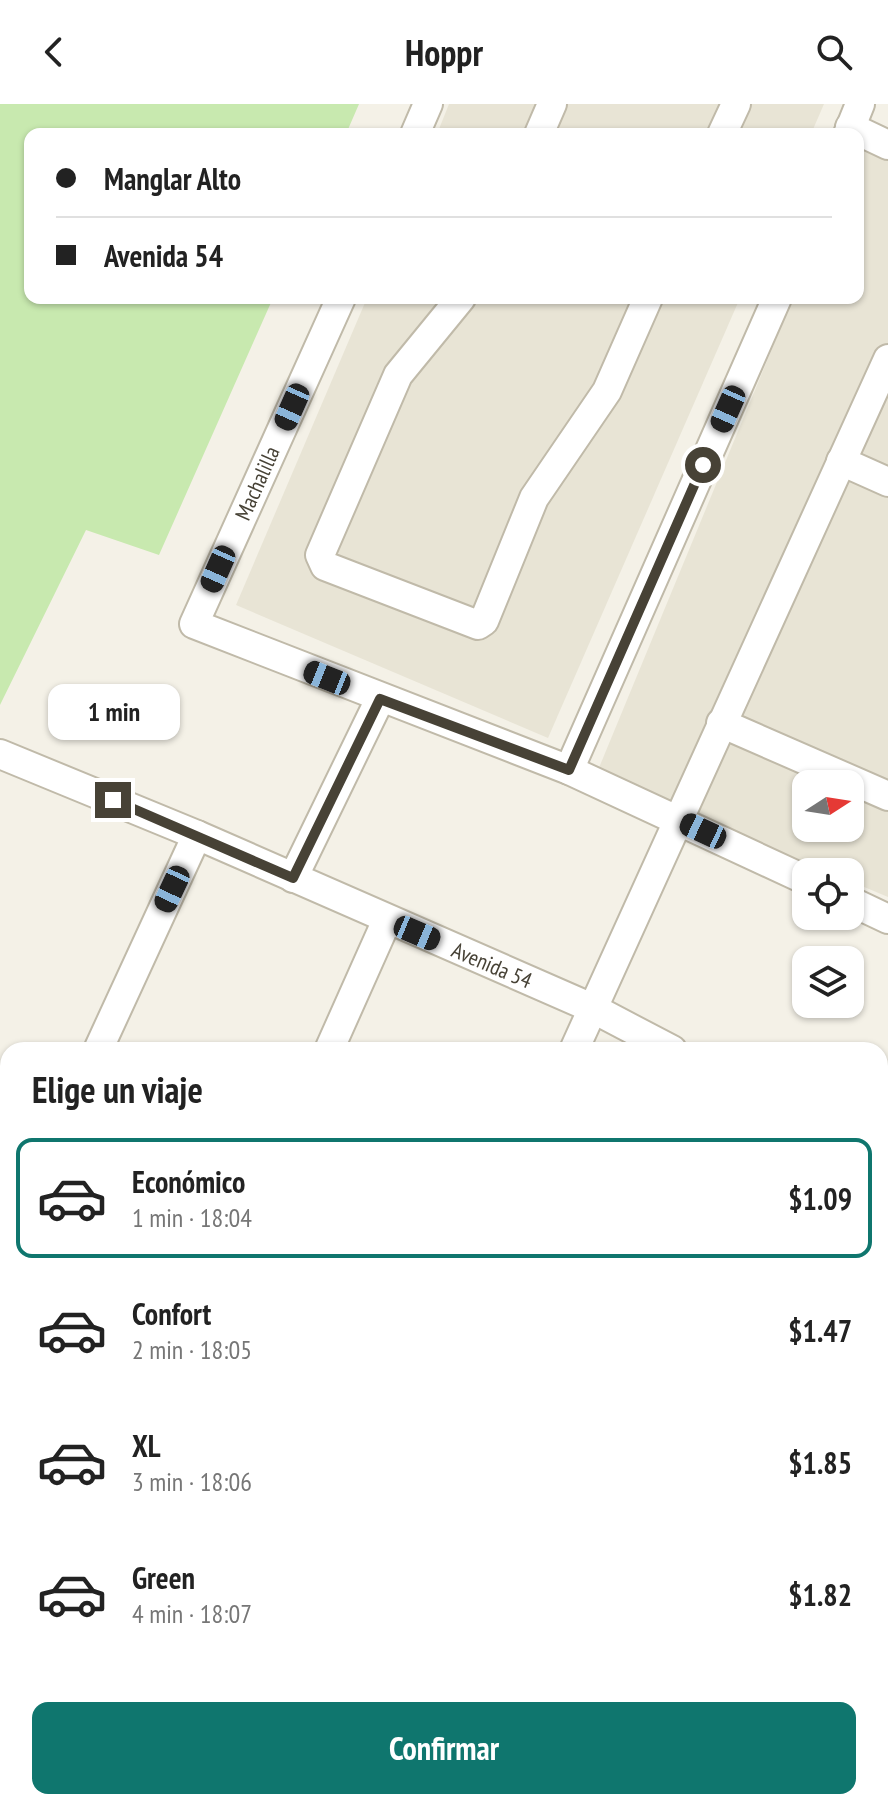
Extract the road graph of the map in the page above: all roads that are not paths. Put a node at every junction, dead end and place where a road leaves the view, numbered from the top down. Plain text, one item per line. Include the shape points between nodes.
1 (428, 104) edge
2 (552, 104) edge
3 (736, 104) edge
4 (418, 128) edge
5 (542, 128) edge
6 (725, 128) edge
7 (864, 129) edge
8 (888, 145) edge
9 (338, 304) edge
10 (456, 304) edge
11 (645, 304) edge
12 (774, 304) edge
13 (888, 359) edge
14 (841, 461) junction
15 (888, 482) edge
16 (380, 699) junction
17 (721, 723) junction
18 (0, 754) edge
19 (569, 770) junction
20 (888, 796) edge
21 (677, 818) junction
22 (197, 835) junction
23 (792, 873) edge
24 (293, 878) junction
25 (864, 908) edge
26 (888, 919) edge
27 (387, 920) junction
28 (592, 1008) junction
29 (102, 1042) edge
30 (333, 1042) edge
31 (577, 1042) edge
32 (657, 1042) edge

1 - 4 street
2 - 5 street
3 - 6 street
7 - 8 street
9 - 16 street, Machalilla via 194,624
10 - 11 street via 398,375 320,555 325,566 478,625 534,498 607,391
12 - 19 street
13 - 14 street
14 - 15 street
14 - 17 street
16 - 19 street
16 - 24 street
17 - 20 street
17 - 21 street
18 - 22 street, Avenida 54
19 - 21 street
21 - 23 street
21 - 28 street
22 - 24 street, Avenida 54
22 - 29 street
24 - 27 street, Avenida 54
25 - 26 street
27 - 28 street, Avenida 54
27 - 30 street
28 - 31 street
28 - 32 street, Avenida 54

